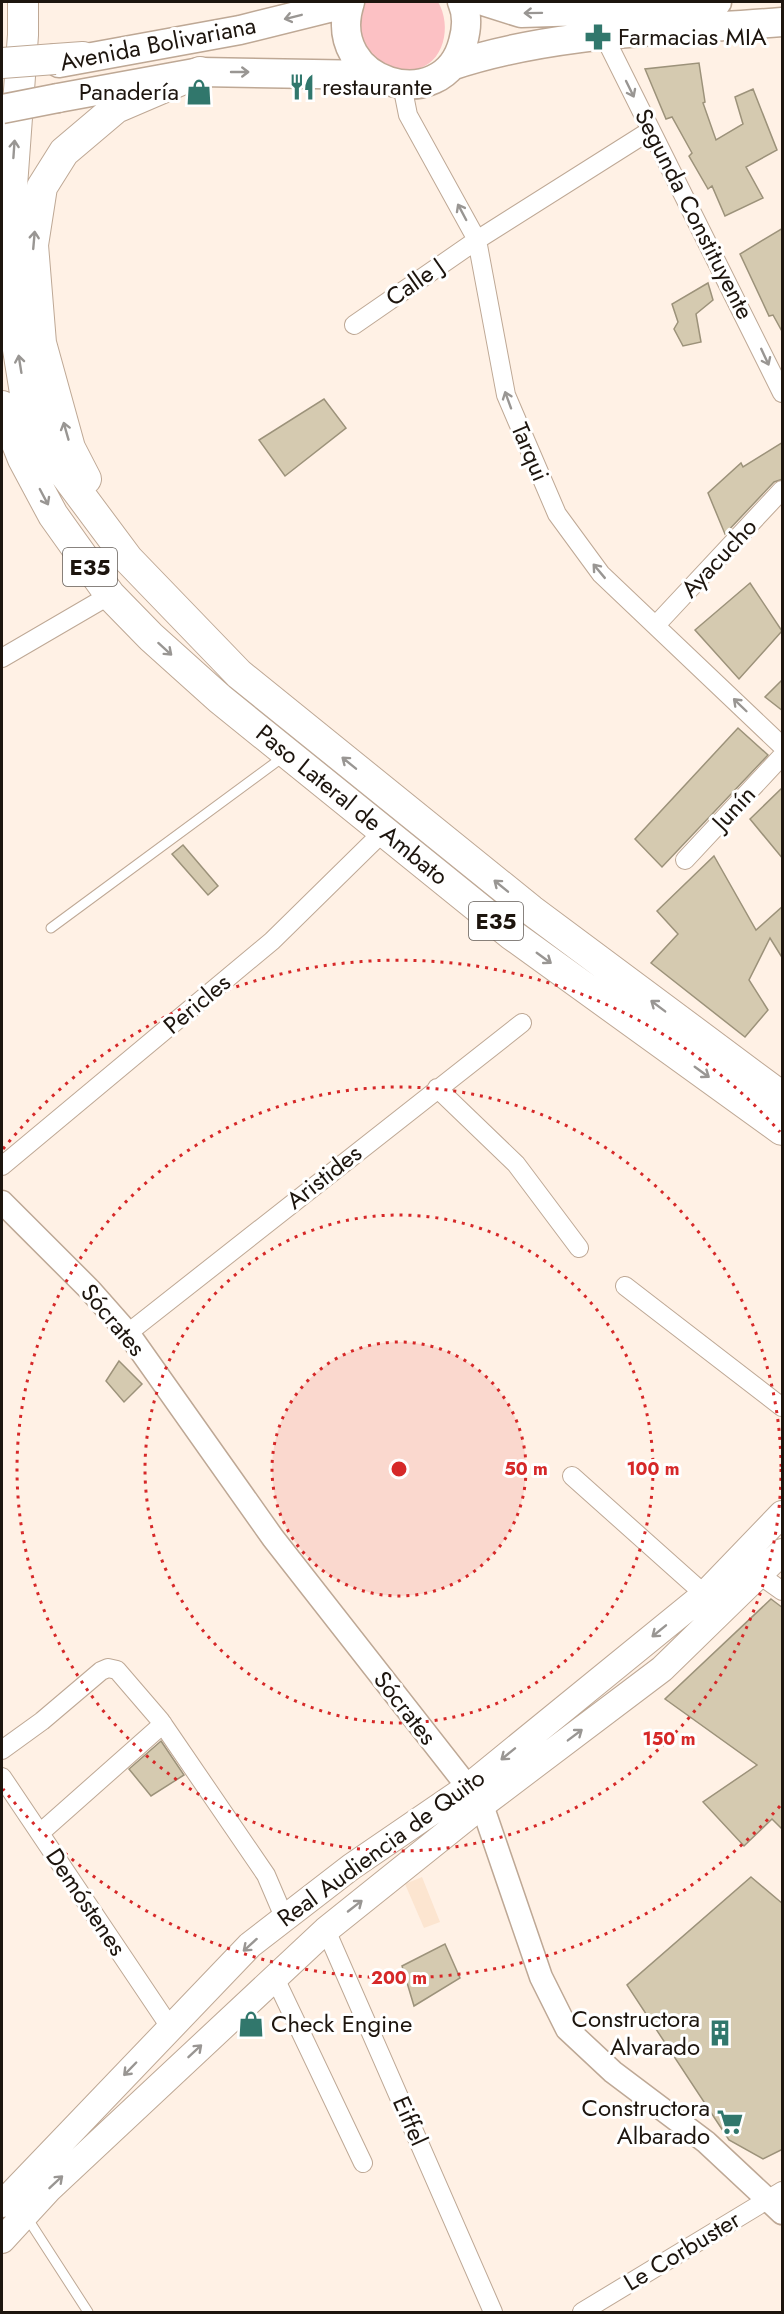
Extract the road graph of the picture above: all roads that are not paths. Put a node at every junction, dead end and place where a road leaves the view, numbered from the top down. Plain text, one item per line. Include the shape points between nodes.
1 (23, 2) edge
2 (350, 2) edge
3 (462, 2) edge
4 (486, 2) edge
5 (717, 2) edge
6 (783, 22) edge
7 (604, 36) junction
8 (65, 60) junction
9 (2, 63) edge
10 (451, 66) junction
11 (200, 72) junction
12 (372, 75) junction
13 (2, 76) edge
14 (402, 85) junction
15 (2, 110) edge
16 (651, 130) junction
17 (477, 240) junction
18 (354, 325) dead end
19 (783, 393) edge
20 (2, 406) edge
21 (783, 490) edge
22 (128, 559) junction
23 (110, 595) junction
24 (656, 625) junction
25 (2, 658) edge
26 (783, 746) edge
27 (287, 753) junction
28 (783, 756) edge
29 (384, 831) junction
30 (685, 860) dead end
31 (51, 928) dead end
32 (522, 1023) dead end
33 (437, 1088) junction
34 (783, 1097) edge
35 (783, 1130) edge
36 (2, 1166) edge
37 (2, 1202) edge
38 (579, 1248) dead end
39 (625, 1286) dead end
40 (128, 1333) junction
41 (783, 1407) edge
42 (572, 1476) dead end
43 (783, 1514) edge
44 (783, 1552) edge
45 (739, 1559) junction
46 (759, 1574) junction
47 (783, 1591) edge
48 (713, 1602) junction
49 (163, 1724) junction
50 (2, 1750) edge
51 (2, 1777) edge
52 (475, 1796) junction
53 (40, 1833) junction
54 (284, 1917) junction
55 (326, 1930) junction
56 (274, 1976) junction
57 (170, 2027) junction
58 (363, 2163) dead end
59 (778, 2201) edge
60 (2, 2204) edge
61 (25, 2214) junction
62 (2, 2240) edge
63 (88, 2313) edge
64 (493, 2313) edge
65 (582, 2313) edge

22 -> 1 highway via 55,461 25,393 7,255 24,35
2 -> 8 main road, Avenida Bolivariana via 240,30
2 - 12 main road, Avenida Bolivariana via 346,23 349,43 358,61
3 - 10 main road via 467,29 462,49
5 -> 4 main road via 529,13
6 - 7 main road
7 - 10 main road via 496,51
7 -> 16 street, Segunda Constituyente
8 - 9 highway, bridge
8 - 13 main road, Avenida Bolivariana
10 - 14 main road via 429,80
11 -> 12 main road, Avenida Bolivariana
11 - 15 main road, Avenida Bolivariana, bridge
22 -> 11 highway via 70,448 41,343 33,245 42,187 64,152 116,108
12 - 14 main road, Avenida Bolivariana
17 -> 14 street, Tarqui via 408,115
16 - 17 street, Calle J
16 -> 19 street, Segunda Constituyente
17 - 18 street, Calle J
24 -> 17 street, Tarqui via 601,574 557,514 506,395
20 -> 23 highway, Paso Lateral de Ambato / E35 via 23,459 53,515
21 - 24 street, Ayacucho
34 -> 22 highway, Paso Lateral de Ambato / E35 via 531,910 239,674
23 - 25 street
23 -> 27 highway, Paso Lateral de Ambato / E35 via 220,699
26 -> 24 street, Tarqui
27 - 29 highway, Paso Lateral de Ambato / E35
27 - 31 lane
28 - 30 street, Junín
29 -> 35 highway, Paso Lateral de Ambato / E35 via 512,935
29 - 36 street, Pericles via 272,941
32 - 33 street, Aristides
33 - 38 street via 516,1164
33 - 40 street, Aristides
37 - 40 street, Sócrates
39 - 41 street
40 - 52 street, Sócrates via 273,1538
42 - 48 street
43 - 45 main road, Real Audiencia de Quito
44 - 46 main road, Real Audiencia de Quito
45 - 46 street
45 - 48 main road, Real Audiencia de Quito
46 - 47 street
46 - 48 main road, Real Audiencia de Quito
48 - 52 main road, Real Audiencia de Quito
49 - 50 street via 117,1670 108,1668
49 - 53 street
49 - 54 street via 266,1875
51 - 53 street, Demóstenes
52 - 54 main road, Real Audiencia de Quito via 351,1867
55 -> 52 main road, Real Audiencia de Quito
52 - 59 street, Sócrates via 541,1977 567,2029 613,2072
53 - 57 street, Demóstenes
54 -> 57 main road, Real Audiencia de Quito via 250,1945
55 - 56 main road, Real Audiencia de Quito
55 - 64 street, Eiffel
56 - 58 street
61 -> 56 main road, Real Audiencia de Quito
57 -> 60 main road, Real Audiencia de Quito
59 - 65 street, Le Corbuster
61 - 62 main road, Real Audiencia de Quito
61 - 63 lane

